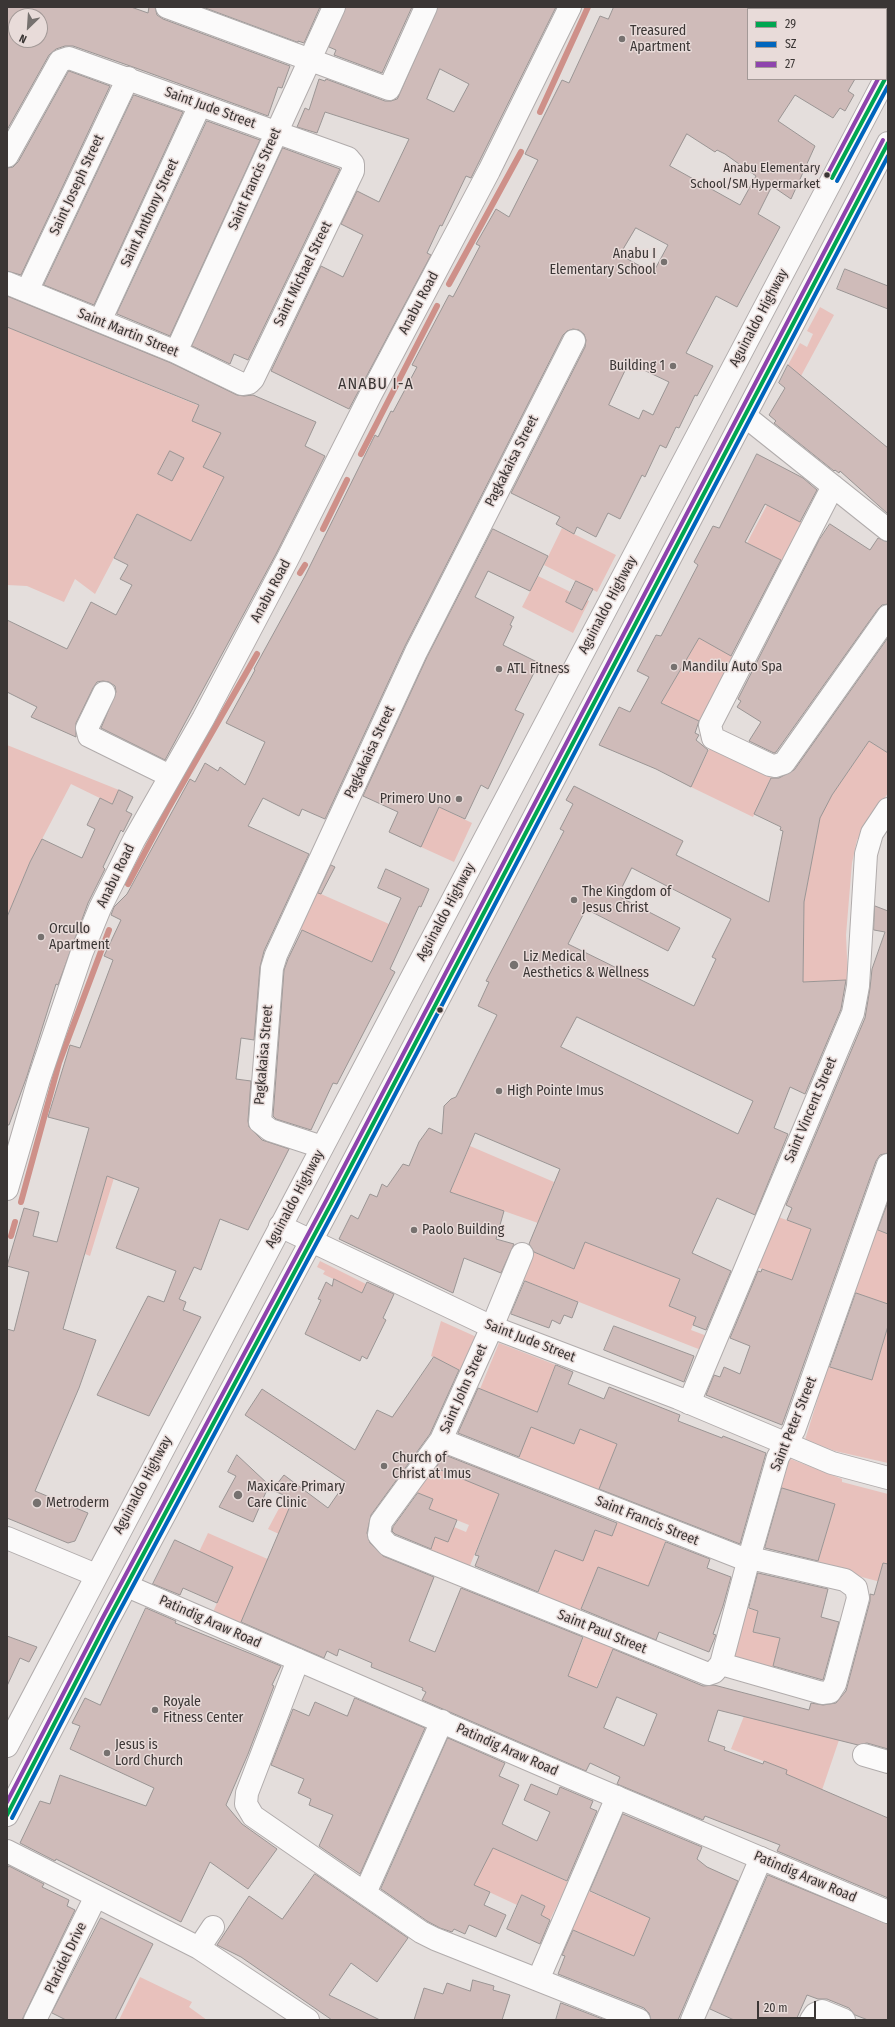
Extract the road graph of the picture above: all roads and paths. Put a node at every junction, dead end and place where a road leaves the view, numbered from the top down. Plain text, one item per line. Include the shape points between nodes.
1 (167, 7) edge
2 (334, 7) edge
3 (426, 7) edge
4 (570, 7) edge
5 (310, 60) junction
6 (128, 78) junction
7 (885, 80) edge
8 (200, 105) junction
9 (276, 132) junction
10 (888, 143) edge
11 (7, 156) edge
12 (353, 164) joint
13 (7, 283) edge
14 (27, 291) junction
15 (100, 321) junction
16 (574, 341) dead end
17 (176, 352) junction
18 (249, 383) joint
19 (745, 416) junction
20 (833, 486) junction
21 (888, 530) edge
22 (888, 616) edge
23 (104, 693) dead end
24 (170, 776) junction
25 (888, 809) edge
26 (322, 1147) junction
27 (888, 1164) edge
28 (7, 1189) edge
29 (280, 1226) junction
30 (311, 1241) junction
31 (522, 1254) dead end
32 (492, 1327) junction
33 (689, 1402) junction
34 (442, 1440) junction
35 (787, 1444) junction
36 (888, 1478) edge
37 (379, 1535) joint
38 (7, 1538) edge
39 (749, 1558) junction
40 (96, 1575) junction
41 (128, 1586) junction
42 (298, 1660) junction
43 (721, 1664) junction
44 (442, 1721) junction
45 (7, 1746) edge
46 (864, 1755) dead end
47 (888, 1762) edge
48 (617, 1797) junction
49 (7, 1814) edge
50 (7, 1851) edge
51 (761, 1858) junction
52 (365, 1893) junction
53 (96, 1896) junction
54 (888, 1912) edge
55 (213, 1927) dead end
56 (199, 1948) junction
57 (538, 1980) junction
58 (697, 2018) edge
59 (35, 2020) edge
60 (308, 2020) edge
61 (639, 2020) edge
62 (811, 2020) edge
63 (844, 2020) edge

1 - 5 main road
2 - 5 main road, Saint Francis Street
3 - 5 main road via 389,89
4 - 24 main road, Anabu Road via 489,171 367,401 287,560
5 - 9 main road, Saint Francis Street
6 - 8 main road, Saint Jude Street
6 - 11 main road, Saint Jude Street via 75,59 65,58 58,65
6 - 14 main road, Saint Joseph Street
7 - 26 main road, Aguinaldo Highway
8 - 9 main road, Saint Jude Street
8 - 15 main road, Saint Anthony Street
9 - 12 main road, Saint Jude Street via 348,158
9 - 17 main road, Saint Francis Street
10 - 19 main road
12 - 18 main road, Saint Michael Street via 353,170 343,192
13 - 14 main road, Saint Martin Street
14 - 15 main road, Saint Martin Street
15 - 17 main road, Saint Martin Street
16 - 26 main road, Pagkakaisa Street via 416,652 274,961 260,1122 270,1130
17 - 18 main road, Saint Martin Street via 242,384
19 - 20 main road
19 - 30 main road
20 - 21 main road
20 - 22 main road via 710,726 713,738 770,765 784,763
23 - 24 main road via 86,728 89,736
24 - 28 main road, Anabu Road via 127,852 91,929 28,1113
25 - 33 main road, Saint Vincent Street via 872,833 866,854 858,986 853,1013
26 - 29 main road, Aguinaldo Highway
27 - 35 main road, Saint Peter Street
29 - 30 main road, Saint Jude Street
29 - 40 main road, Aguinaldo Highway
30 - 32 main road, Saint Jude Street
30 - 41 main road
31 - 32 main road, Saint John Street
32 - 33 main road, Saint Jude Street
32 - 34 main road, Saint John Street
33 - 35 main road, Saint Jude Street
34 - 37 main road, Saint John Street via 381,1522
34 - 39 main road, Saint Francis Street via 739,1557
35 - 36 main road, Saint Jude Street via 844,1467
35 - 39 main road, Saint Peter Street via 778,1457
37 - 43 main road, Saint Paul Street via 388,1545 702,1673 714,1672
38 - 40 main road
39 - 43 main road, Saint Peter Street
39 - 43 main road, Saint Francis Street via 845,1580 856,1588 858,1598 835,1684 830,1692 822,1693
40 - 45 main road, Aguinaldo Highway
41 - 42 main road, Patindig Araw Road
41 - 49 main road
42 - 44 main road, Patindig Araw Road
42 - 52 main road via 246,1793 246,1804 258,1820
44 - 48 main road, Patindig Araw Road
44 - 52 main road
46 - 47 main road
48 - 51 main road, Patindig Araw Road
48 - 57 main road
50 - 53 main road
51 - 54 main road, Patindig Araw Road
51 - 58 main road
52 - 57 main road via 435,1939
53 - 56 main road
53 - 59 main road, Plaridel Drive
55 - 56 main road
56 - 60 main road
57 - 61 main road
62 - 63 main road via 815,2014 822,2011

